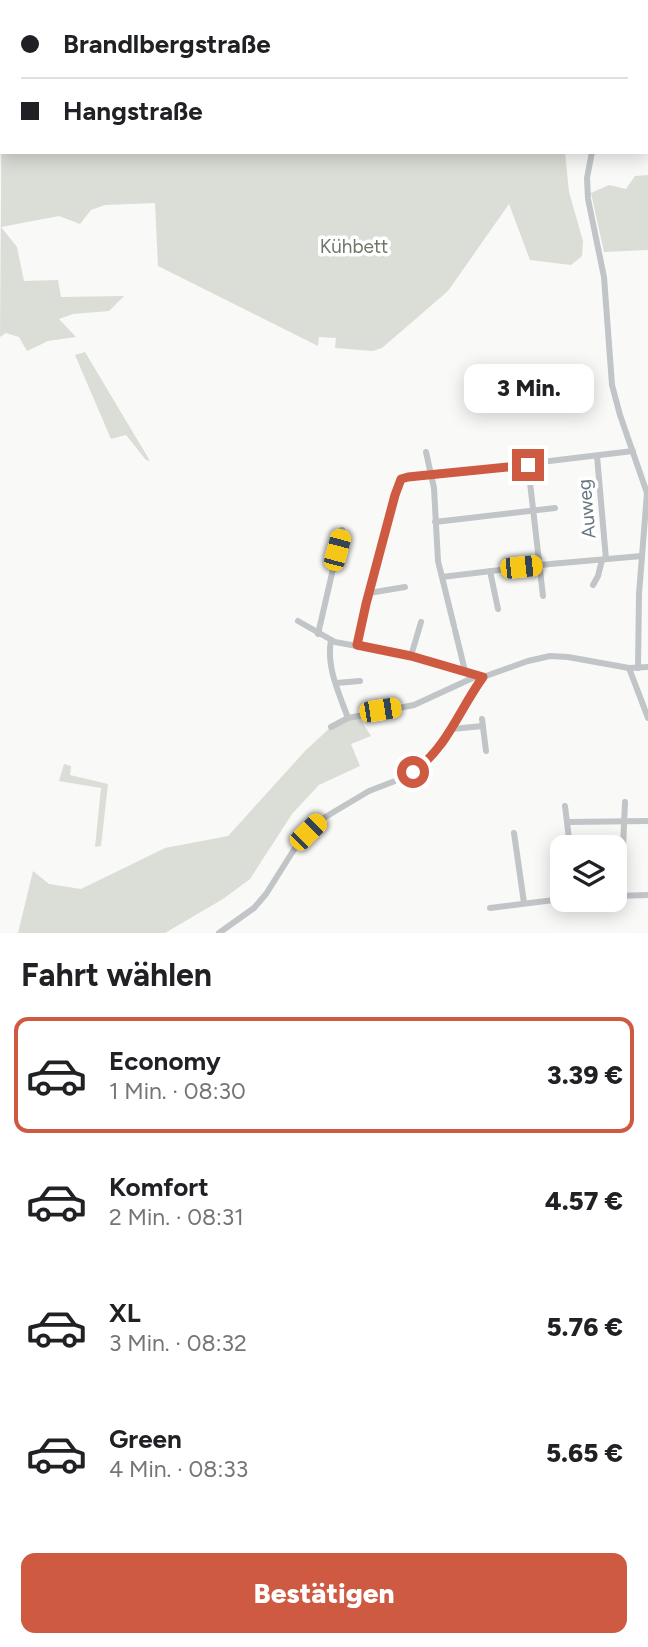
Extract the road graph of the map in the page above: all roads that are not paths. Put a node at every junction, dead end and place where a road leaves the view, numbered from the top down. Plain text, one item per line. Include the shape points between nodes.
1 (592, 154) edge
2 (632, 451) junction
3 (426, 452) dead end
4 (597, 456) junction
5 (528, 465) junction
6 (432, 476) junction
7 (555, 508) dead end
8 (534, 510) junction
9 (435, 522) junction
10 (342, 530) dead end
11 (642, 556) junction
12 (604, 560) junction
13 (540, 565) junction
14 (490, 571) junction
15 (442, 577) junction
16 (593, 585) dead end
17 (405, 587) dead end
18 (369, 593) junction
19 (543, 596) dead end
20 (498, 609) dead end
21 (298, 621) dead end
22 (421, 622) dead end
23 (318, 634) junction
24 (331, 640) junction
25 (357, 645) junction
26 (411, 656) junction
27 (648, 667) edge
28 (629, 668) junction
29 (638, 668) junction
30 (465, 671) junction
31 (480, 677) junction
32 (359, 681) dead end
33 (336, 683) junction
34 (348, 718) junction
35 (648, 718) edge
36 (331, 727) dead end
37 (452, 729) junction
38 (486, 751) dead end
39 (625, 802) dead end
40 (565, 806) dead end
41 (625, 821) junction
42 (648, 821) edge
43 (567, 822) junction
44 (514, 833) dead end
45 (569, 835) edge
46 (623, 835) edge
47 (648, 895) edge
48 (627, 896) edge
49 (550, 900) edge
50 (524, 903) junction
51 (490, 908) dead end
52 (219, 933) edge

1 - 2 street via 588,198 604,277 615,399
2 - 4 street
2 - 11 street via 647,493
3 - 6 street
4 - 5 street
4 - 12 street, Auweg
5 - 6 street
5 - 8 street
6 - 9 street
6 - 18 street via 401,479
7 - 8 street
8 - 9 street
8 - 13 street
9 - 15 street
10 - 23 street
11 - 12 street
11 - 29 street
12 - 13 street
12 - 16 street
13 - 14 street
13 - 19 street
14 - 15 street
14 - 20 street
15 - 30 street
17 - 18 street
18 - 25 street
21 - 23 street
22 - 26 street
23 - 24 street
24 - 25 street
24 - 33 street
25 - 26 street
26 - 30 street
27 - 29 street
28 - 29 street
28 - 31 street via 550,656
28 - 35 street
30 - 31 street
31 - 34 street via 414,705
31 - 37 street
32 - 33 street
33 - 34 street
34 - 36 street
37 - 38 street via 483,722
37 - 52 street via 419,768 322,819 295,848 260,901
39 - 41 street
40 - 43 street
41 - 42 street
41 - 43 street
41 - 46 street
43 - 45 street
44 - 50 street
47 - 48 street
49 - 50 street
50 - 51 street

